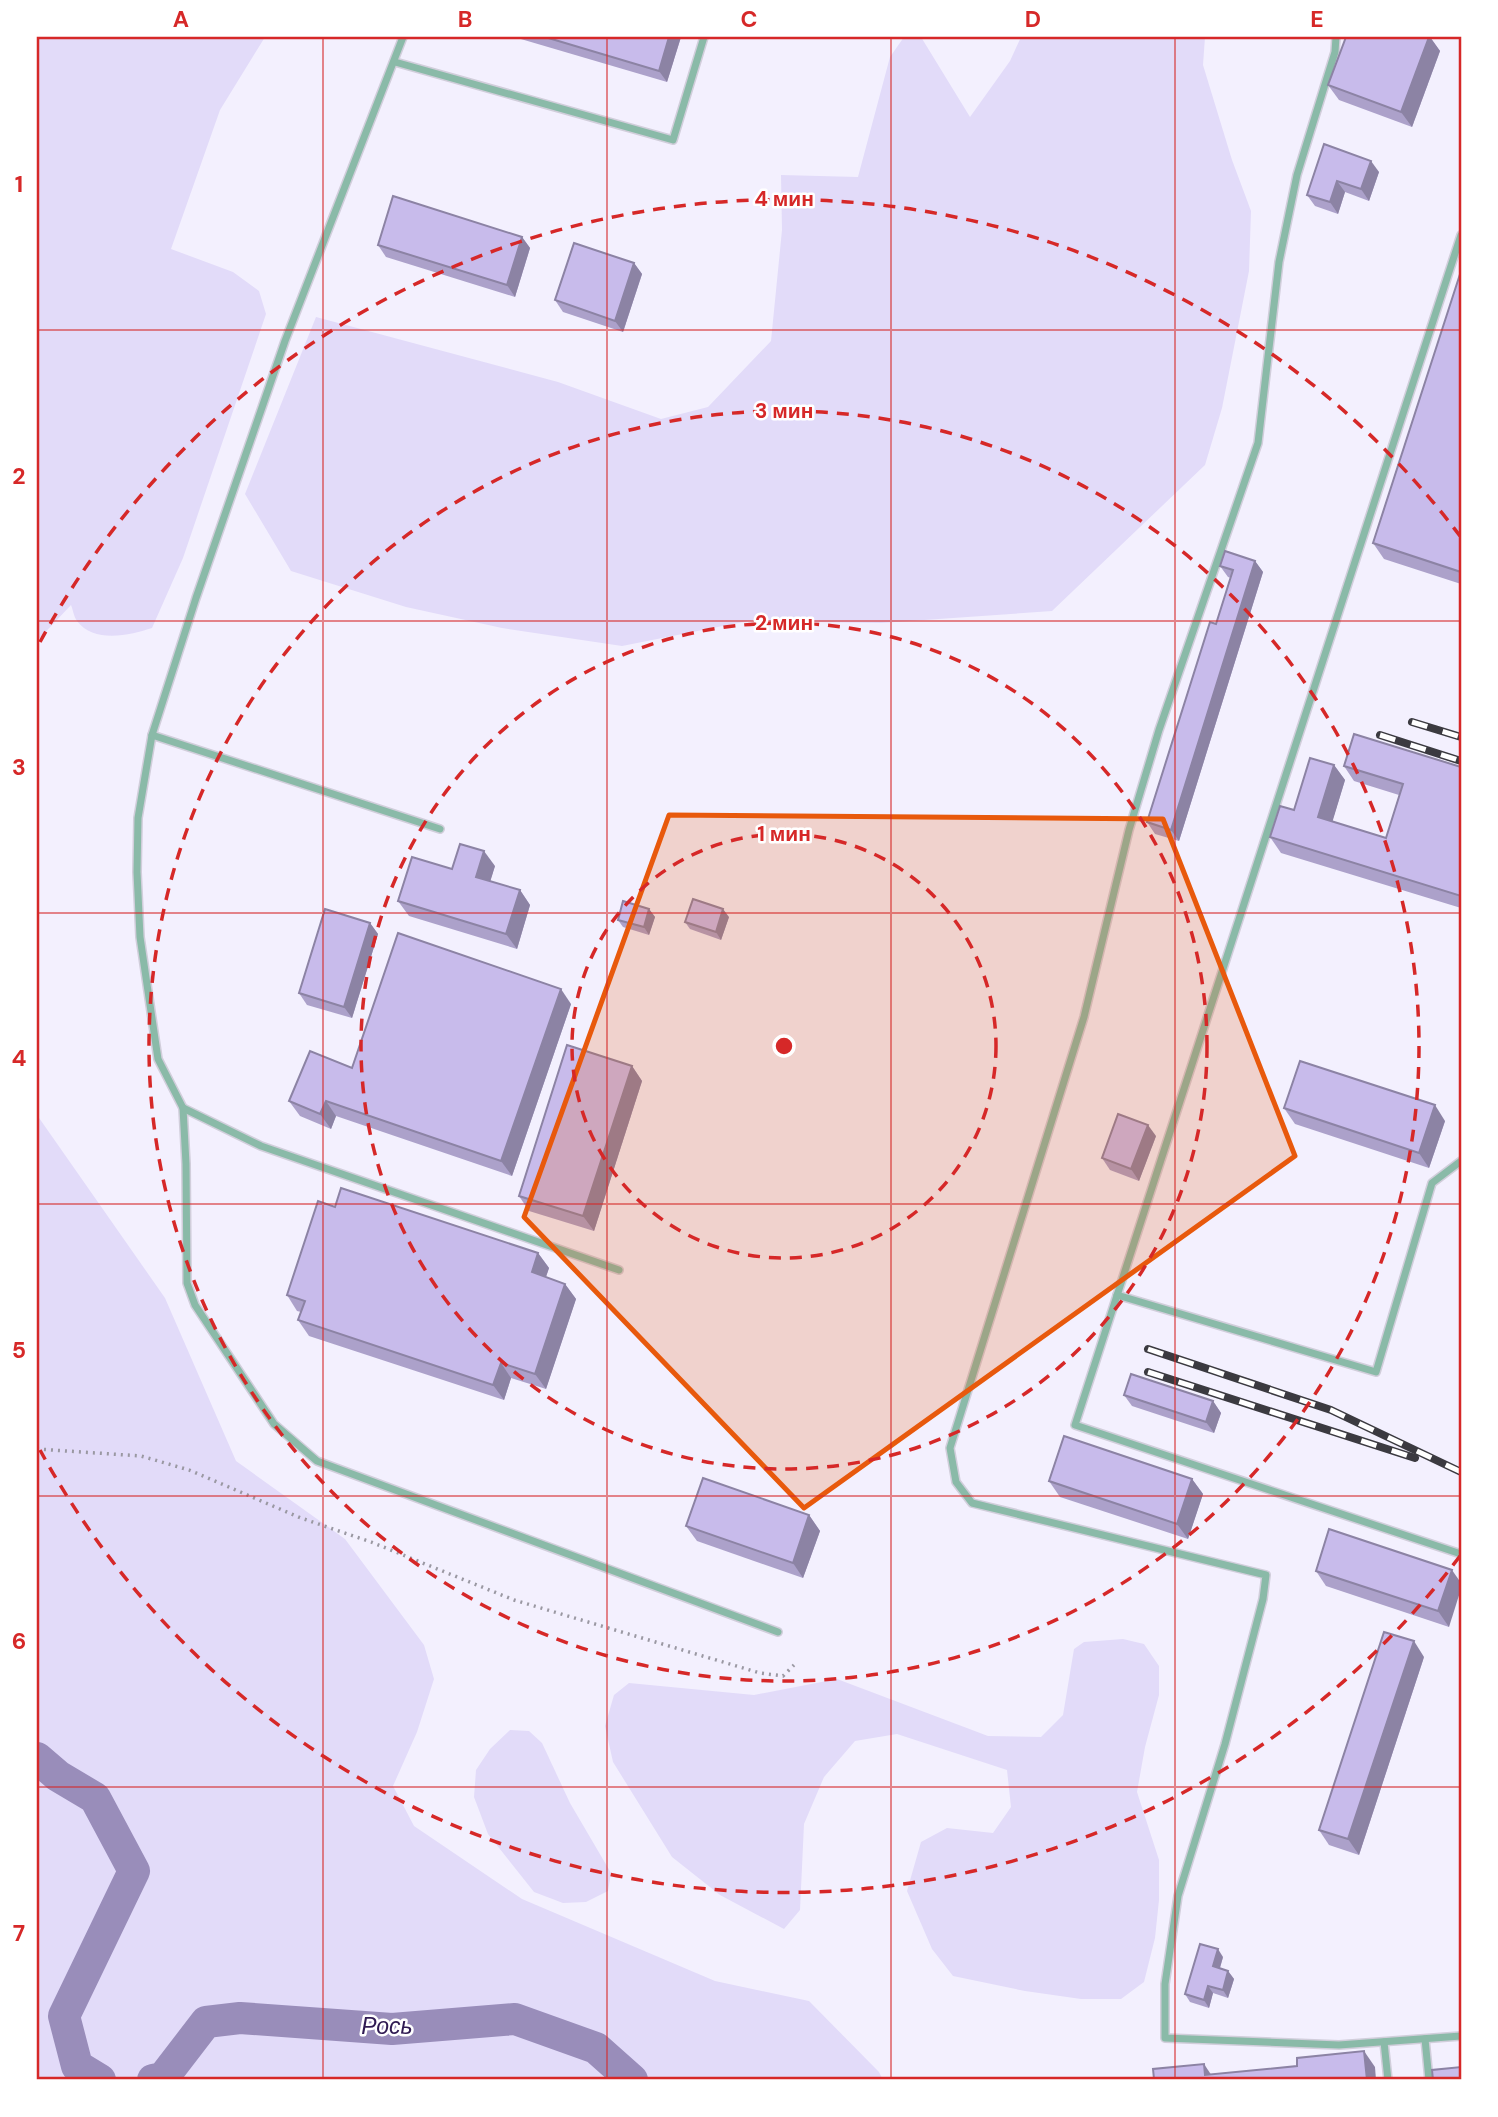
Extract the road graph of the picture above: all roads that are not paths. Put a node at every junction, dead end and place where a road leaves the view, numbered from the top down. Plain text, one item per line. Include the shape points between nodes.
1 (403, 37) edge
2 (704, 37) edge
3 (1336, 37) edge
4 (395, 62) junction
5 (1461, 235) edge
6 (152, 735) junction
7 (440, 829) dead end
8 (183, 1108) junction
9 (1461, 1161) edge
10 (619, 1270) dead end
11 (1117, 1295) junction
12 (1461, 1554) edge
13 (778, 1632) dead end
14 (1461, 2036) edge
15 (1425, 2039) junction
16 (1384, 2042) junction
17 (1388, 2080) edge
18 (1429, 2080) edge

1 - 4 lane
2 - 4 lane via 673,140
3 - 16 lane via 1297,175 1279,262 1258,443 1159,730 1129,830 1084,1017 950,1448 956,1482 972,1503 1266,1575 1225,1744 1178,1896 1165,1984 1165,2038 1339,2045
4 - 6 lane via 285,341
5 - 11 lane
6 - 7 lane
6 - 8 lane via 138,818 140,937 158,1059
8 - 10 lane via 261,1146
8 - 13 lane via 187,1283 195,1305 274,1424 317,1461
9 - 11 lane via 1432,1183 1376,1372
11 - 12 lane via 1075,1425
14 - 15 lane
15 - 16 lane
15 - 18 lane
16 - 17 lane

